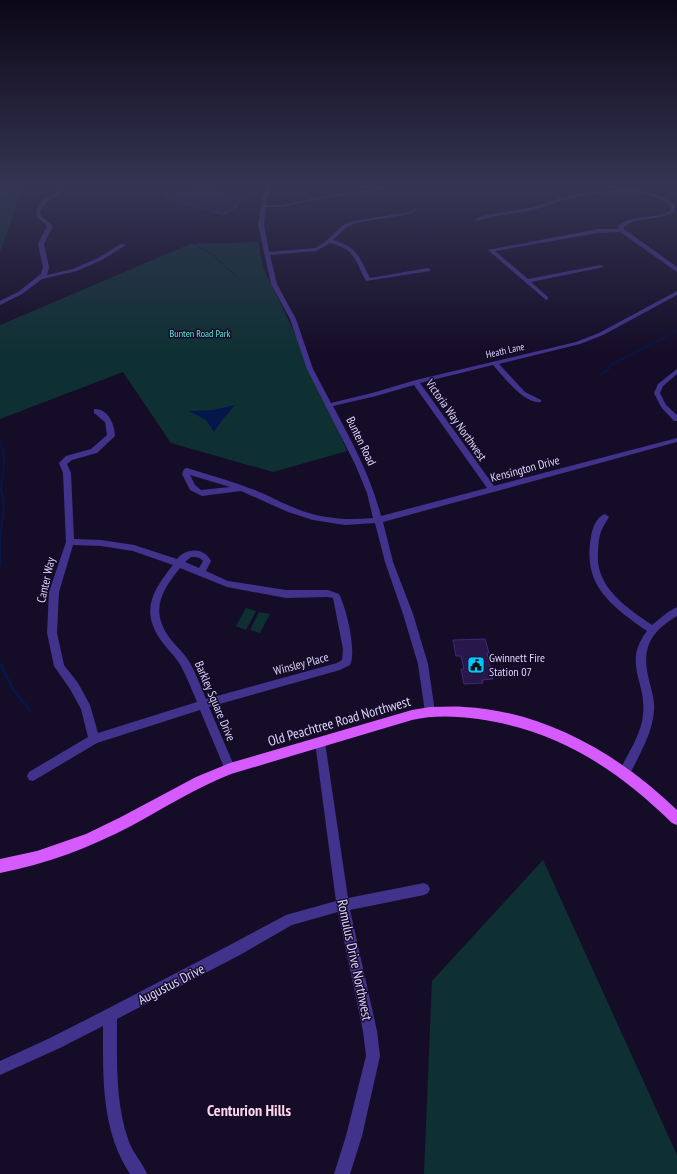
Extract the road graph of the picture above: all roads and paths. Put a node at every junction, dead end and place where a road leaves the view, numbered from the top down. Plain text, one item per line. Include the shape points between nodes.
1 (41, 243) edge
2 (264, 243) edge
3 (326, 243) edge
4 (337, 243) edge
5 (532, 243) edge
6 (639, 243) edge
7 (123, 245) dead end
8 (267, 254) junction
9 (601, 267) dead end
10 (676, 269) edge
11 (428, 270) dead end
12 (39, 279) junction
13 (526, 281) junction
14 (677, 292) edge
15 (546, 298) dead end
16 (0, 303) edge
17 (494, 362) junction
18 (677, 372) edge
19 (416, 382) junction
20 (538, 401) dead end
21 (329, 405) junction
22 (97, 412) dead end
23 (677, 419) edge
24 (677, 440) edge
25 (241, 488) junction
26 (492, 490) junction
27 (605, 516) dead end
28 (378, 520) junction
29 (70, 542) junction
30 (178, 563) junction
31 (201, 573) junction
32 (677, 611) edge
33 (652, 630) junction
34 (202, 705) junction
35 (430, 712) junction
36 (94, 739) junction
37 (320, 742) junction
38 (230, 768) junction
39 (625, 772) junction
40 (33, 776) dead end
41 (677, 820) edge
42 (0, 866) edge
43 (424, 889) dead end
44 (343, 905) junction
45 (110, 1015) junction
46 (0, 1068) edge
47 (139, 1174) edge
48 (342, 1174) edge

1 - 12 street via 46,267 44,275
2 - 8 street, Bunten Road
3 - 8 street via 316,249
4 - 11 street via 352,248 368,280
5 - 13 street via 491,250
6 - 10 street
7 - 12 street via 75,270
8 - 21 street, Bunten Road via 274,284 293,319 310,369
9 - 13 street
12 - 16 street
13 - 15 street
14 - 17 street, Heath Lane via 601,334 578,343
17 - 19 street, Heath Lane
17 - 20 street via 522,393
18 - 23 street via 660,385 657,394 663,406
19 - 21 street, Heath Lane
19 - 26 street, Victoria Way Northwest
21 - 28 street, Bunten Road via 359,464 371,493
22 - 29 street, Canter Way via 108,419 112,427 111,436 94,451 69,458 63,463 67,473
24 - 26 street, Kensington Drive
25 - 25 street, Kensington Drive via 196,492 186,474 187,471
25 - 28 street, Kensington Drive via 318,519 356,523
26 - 28 street, Kensington Drive
27 - 33 street via 597,525 591,558 594,574 605,592 620,608
28 - 35 street, Bunten Road via 389,562 423,664
29 - 30 street, Winsley Place via 134,548
29 - 36 street, Canter Way via 54,592 52,633 60,666 86,708
30 - 31 street, Winsley Place
30 - 31 street, Barkley Square Drive via 190,554 199,554 207,561
30 - 34 street, Barkley Square Drive via 164,582 155,601 157,623 186,665
31 - 34 street, Winsley Place via 227,584 251,589 286,594 328,593 336,596 348,649 347,662 340,666
32 - 33 street
33 - 39 street via 639,659 648,709 643,735
34 - 36 street, Winsley Place
34 - 38 street, Barkley Square Drive
35 - 37 main road, Old Peachtree Road Northwest
35 - 39 main road, Old Peachtree Road Northwest via 475,713 516,720 547,730
36 - 40 street, Winsley Place
37 - 38 main road, Old Peachtree Road Northwest
37 - 44 street, Romulus Drive Northwest
38 - 42 main road, Old Peachtree Road Northwest via 188,787 98,835 38,858
39 - 41 main road, Old Peachtree Road Northwest
43 - 44 street, Augustus Drive
44 - 45 street, Augustus Drive via 290,918 233,951
44 - 48 street, Romulus Drive Northwest via 373,1056
45 - 46 street, Augustus Drive
45 - 47 street via 112,1099 121,1139 130,1163

